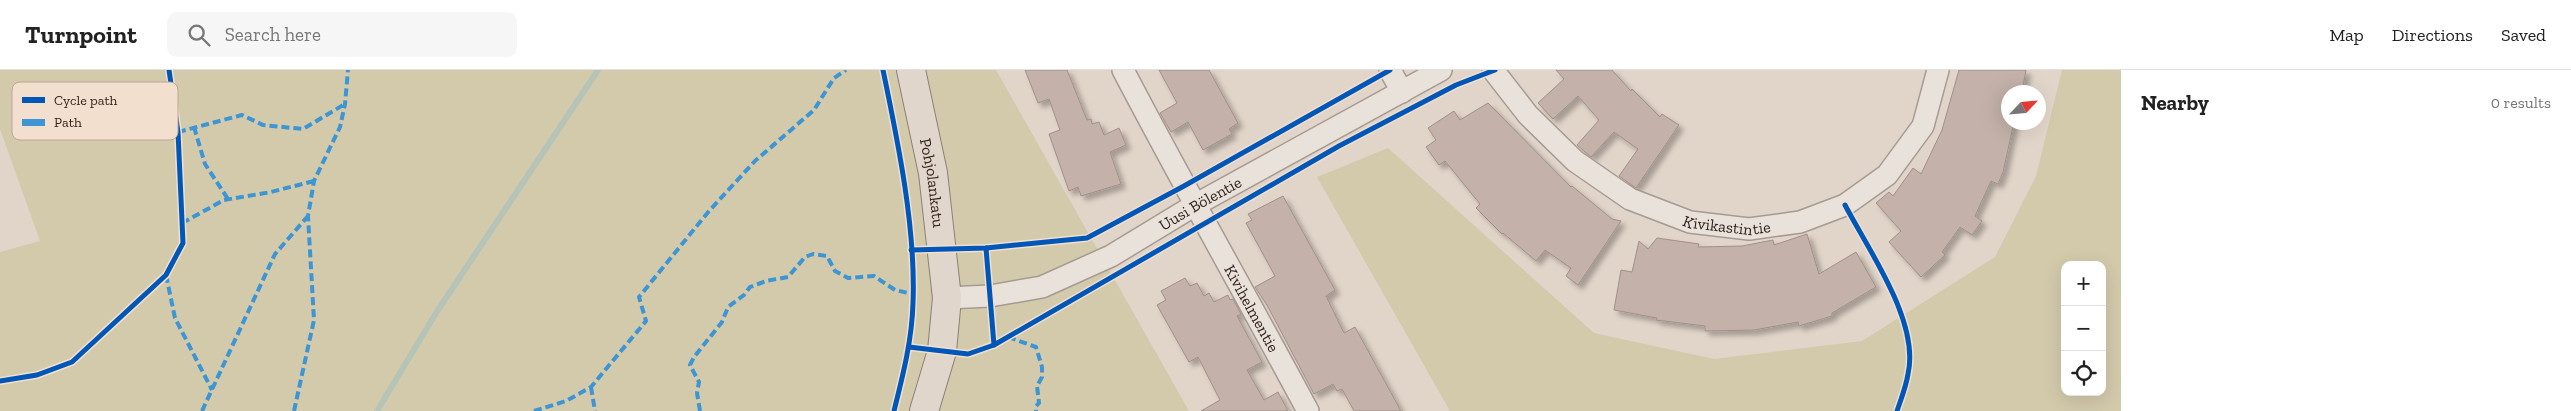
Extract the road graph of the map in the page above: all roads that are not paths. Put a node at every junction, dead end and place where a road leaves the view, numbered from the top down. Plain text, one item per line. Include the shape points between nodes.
1 (911, 70) edge
2 (1123, 70) edge
3 (1390, 70) edge
4 (1441, 70) edge
5 (1493, 70) edge
6 (1938, 70) edge
7 (1402, 92) junction
8 (1195, 205) junction
9 (947, 298) junction
10 (924, 411) edge
11 (1308, 411) edge

1 - 9 main road, Pohjolankatu via 933,173
2 - 8 street, Kivihelmentie
3 - 7 street
4 - 7 street, Uusi Bölentie
5 - 6 street, Kivikastintie via 1528,115 1575,161 1630,199 1690,222 1749,229 1800,222 1845,205 1887,175 1923,126
7 - 8 street, Uusi Bölentie
8 - 9 street, Uusi Bölentie via 1111,256 1042,287 990,296
8 - 11 street, Kivihelmentie
9 - 10 main road, Pohjolankatu via 942,350

